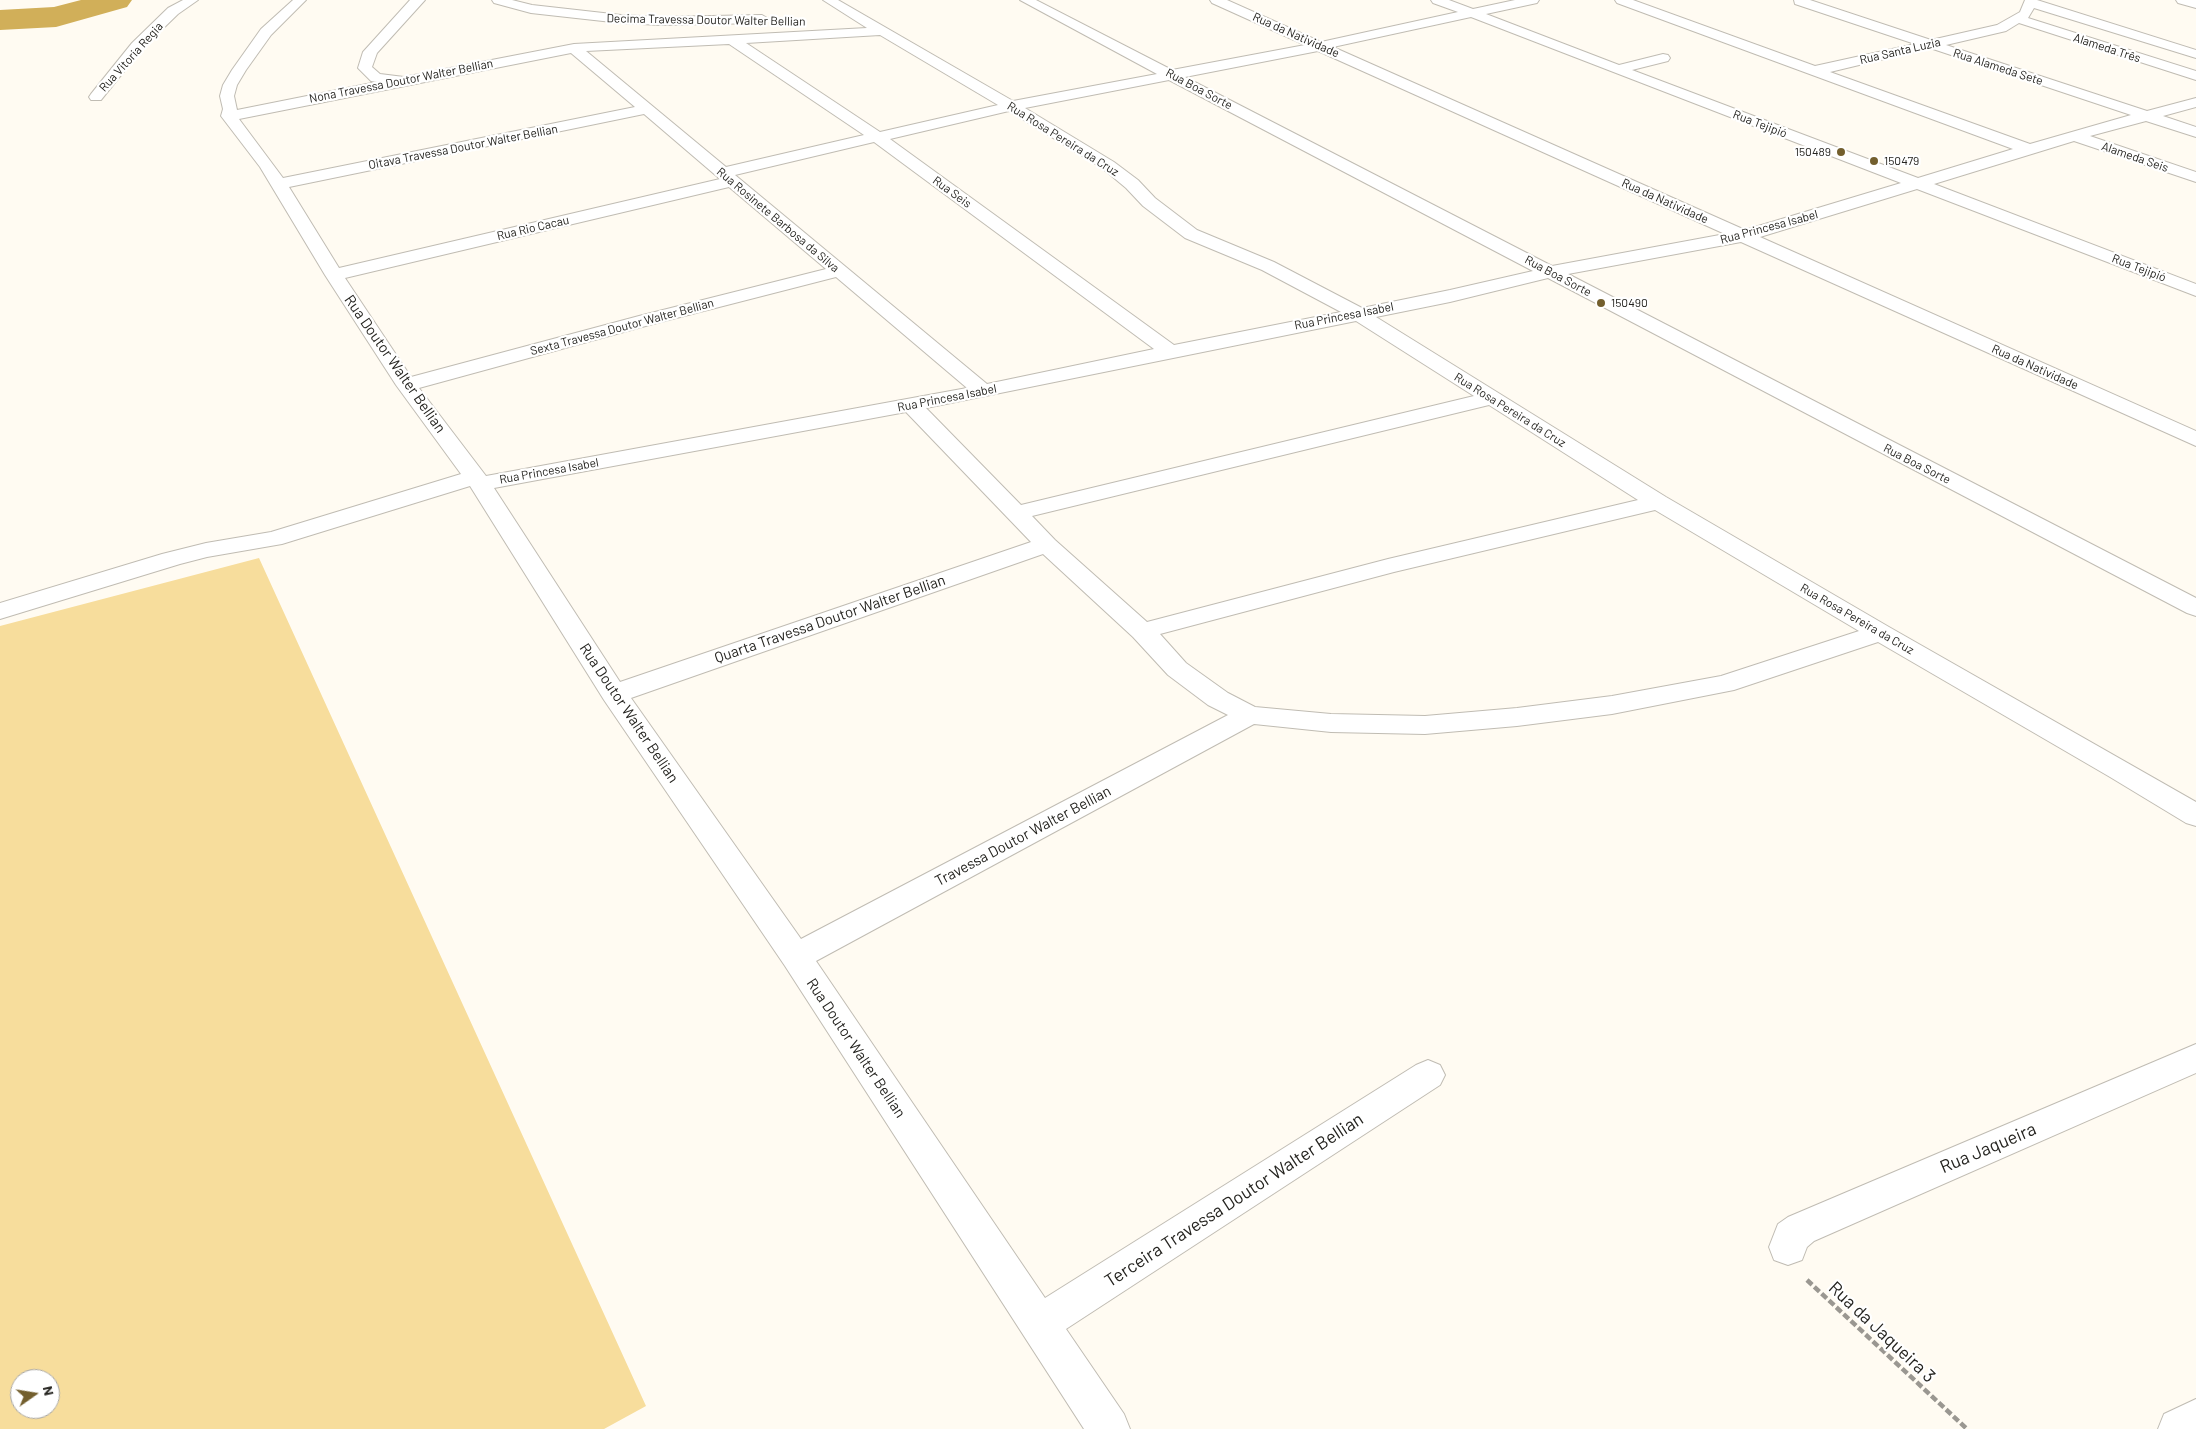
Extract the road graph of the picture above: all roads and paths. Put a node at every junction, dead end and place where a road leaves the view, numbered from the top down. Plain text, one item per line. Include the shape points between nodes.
1 (192, 0) edge
2 (300, 0) edge
3 (419, 0) edge
4 (498, 0) edge
5 (829, 0) edge
6 (1026, 0) edge
7 (1216, 0) edge
8 (1437, 0) edge
9 (1533, 0) edge
10 (1621, 0) edge
11 (2182, 0) edge
12 (1800, 2) dead end
13 (2031, 2) edge
14 (2196, 4) edge
15 (1471, 13) junction
16 (778, 20) dead end
17 (2018, 20) junction
18 (806, 22) dead end
19 (855, 32) junction
20 (884, 32) junction
21 (730, 38) junction
22 (1928, 44) junction
23 (1321, 46) junction
24 (574, 48) junction
25 (2196, 54) edge
26 (1663, 58) dead end
27 (1618, 69) junction
28 (1814, 70) junction
29 (1171, 75) junction
30 (2196, 76) edge
31 (405, 81) junction
32 (96, 97) dead end
33 (2196, 102) edge
34 (1011, 106) junction
35 (647, 109) junction
36 (228, 116) junction
37 (2147, 116) junction
38 (2196, 132) edge
39 (2074, 136) junction
40 (877, 137) junction
41 (2030, 150) junction
42 (728, 177) junction
43 (2196, 177) edge
44 (279, 184) junction
45 (1918, 185) junction
46 (1745, 236) junction
47 (839, 270) junction
48 (1551, 272) junction
49 (334, 275) junction
50 (2196, 290) edge
51 (1356, 313) junction
52 (1170, 352) junction
53 (406, 386) junction
54 (983, 391) junction
55 (1491, 398) junction
56 (911, 405) junction
57 (2196, 440) edge
58 (478, 480) junction
59 (1658, 502) junction
60 (1016, 512) junction
61 (1047, 545) junction
62 (2196, 608) edge
63 (0, 611) edge
64 (1142, 631) junction
65 (1880, 633) junction
66 (614, 694) junction
67 (1250, 715) junction
68 (2196, 816) edge
69 (796, 958) junction
70 (2196, 1058) edge
71 (1428, 1075) dead end
72 (1788, 1248) joint
73 (1039, 1324) junction
74 (2196, 1420) edge
75 (1109, 1429) edge
76 (1967, 1429) edge
77 (2179, 1429) edge

1 - 32 street, Rua Vitoria Regia via 173,11 138,46
2 - 36 street via 266,32 239,70 227,96
3 - 31 street via 370,52 365,68 376,78
4 - 16 street, Decima Travessa Doutor Walter Bellian via 531,9 621,19
5 - 20 street, Rua Rosa Pereira da Cruz
6 - 29 street, Rua Boa Sorte
7 - 23 street, Rua da Natividade
8 - 15 street, Rua Tejipió
9 - 15 street, Rua Rio Cacau
10 - 28 street
11 - 14 street
12 - 22 street, Rua Alameda Sete
13 - 17 street via 2026,14
13 - 25 street
15 - 23 street, Rua Rio Cacau
15 - 27 street, Rua Tejipió
17 - 22 street, Rua Santa Luzia via 2001,28
17 - 30 street, Alameda Três
18 - 19 street, Decima Travessa Doutor Walter Bellian
19 - 20 street
19 - 21 street, Nona Travessa Doutor Walter Bellian
20 - 34 street, Rua Rosa Pereira da Cruz
21 - 24 street, Nona Travessa Doutor Walter Bellian
21 - 40 street, Rua Seis
22 - 28 street, Rua Santa Luzia
22 - 37 street, Rua Alameda Sete
23 - 29 street, Rua Rio Cacau
23 - 46 street, Rua da Natividade
24 - 31 street, Nona Travessa Doutor Walter Bellian
24 - 35 street, Rua Rosinete Barbosa da Silva
26 - 27 street
27 - 45 street, Rua Tejipió
28 - 41 street
29 - 34 street, Rua Rio Cacau
29 - 48 street, Rua Boa Sorte
31 - 36 street, Nona Travessa Doutor Walter Bellian
33 - 37 street, Rua Princesa Isabel
34 - 40 street, Rua Rio Cacau
34 - 51 street, Rua Rosa Pereira da Cruz via 1108,165 1148,202 1191,234 1268,266
35 - 42 street, Rua Rosinete Barbosa da Silva
35 - 44 street, Oitava Travessa Doutor Walter Bellian
36 - 44 street, Rua Doutor Walter Bellian
37 - 38 street, Rua Alameda Sete
37 - 39 street, Rua Princesa Isabel
39 - 41 street, Rua Princesa Isabel
39 - 43 street, Alameda Seis
40 - 42 street, Rua Rio Cacau
40 - 52 street, Rua Seis
41 - 45 street, Rua Princesa Isabel
42 - 47 street, Rua Rosinete Barbosa da Silva
42 - 49 street, Rua Rio Cacau
44 - 49 street, Rua Doutor Walter Bellian
45 - 46 street, Rua Princesa Isabel
45 - 50 street, Rua Tejipió
46 - 48 street, Rua Princesa Isabel
46 - 57 street, Rua da Natividade
47 - 53 street, Sexta Travessa Doutor Walter Bellian
47 - 54 street, Rua Rosinete Barbosa da Silva
48 - 51 street, Rua Princesa Isabel via 1450,296
48 - 62 street, Rua Boa Sorte
49 - 53 street, Rua Doutor Walter Bellian
51 - 52 street, Rua Princesa Isabel
51 - 55 street, Rua Rosa Pereira da Cruz
52 - 54 street, Rua Princesa Isabel
53 - 58 street, Rua Doutor Walter Bellian
54 - 56 street, Rua Princesa Isabel
55 - 59 street, Rua Rosa Pereira da Cruz
55 - 60 street
56 - 58 street, Rua Princesa Isabel
56 - 60 street
58 - 63 street, Rua Princesa Isabel via 274,539 171,559
58 - 66 street, Rua Doutor Walter Bellian
59 - 64 street via 1388,566
59 - 65 street, Rua Rosa Pereira da Cruz
60 - 61 street
61 - 64 street
61 - 66 street, Quarta Travessa Doutor Walter Bellian
64 - 67 street via 1177,669 1218,699
65 - 67 street via 1724,684 1602,706 1425,725 1331,724
65 - 68 street, Rua Rosa Pereira da Cruz
66 - 69 street, Rua Doutor Walter Bellian
67 - 69 street, Travessa Doutor Walter Bellian
69 - 73 street, Rua Doutor Walter Bellian
70 - 72 street, Rua Jaqueira via 1801,1228 1792,1236
71 - 73 street, Terceira Travessa Doutor Walter Bellian
72 - 76 path, Rua da Jaqueira 3 via 1806,1279
73 - 75 street, Rua Doutor Walter Bellian
74 - 77 street

